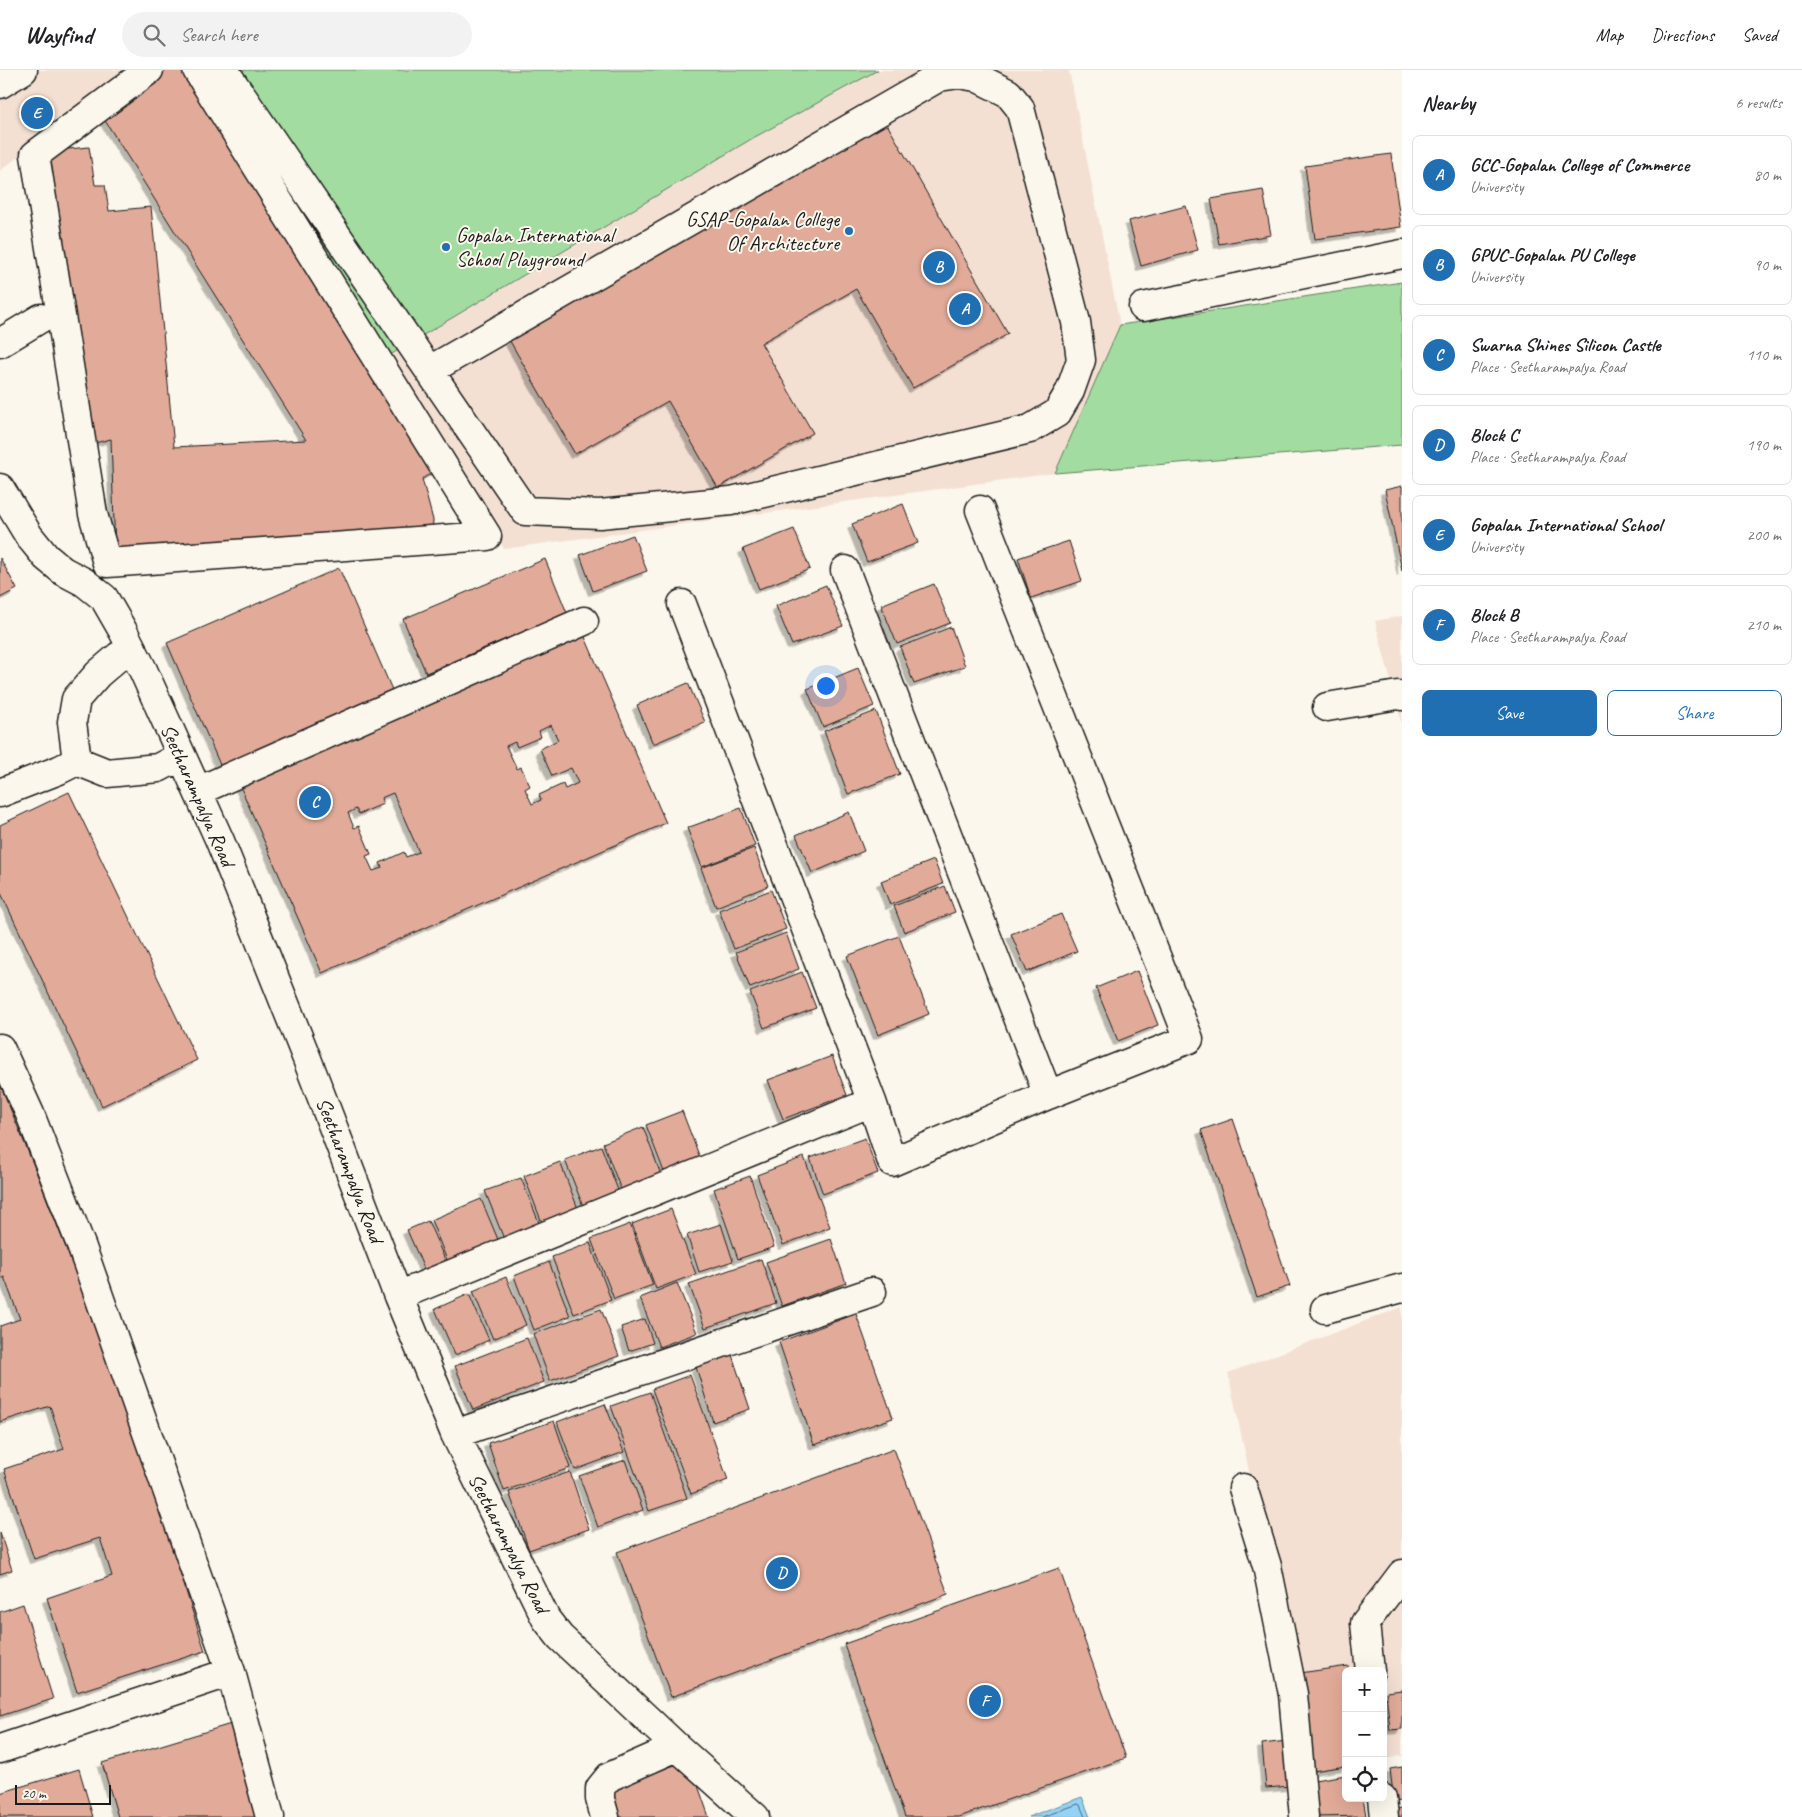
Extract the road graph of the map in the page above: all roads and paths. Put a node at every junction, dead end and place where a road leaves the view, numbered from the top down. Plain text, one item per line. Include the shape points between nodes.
1 (23, 70) edge
2 (149, 70) edge
3 (196, 70) edge
4 (224, 70) edge
5 (0, 84) edge
6 (1402, 254) edge
7 (1143, 307) dead end
8 (41, 318) dead end
9 (0, 342) edge
10 (430, 370) junction
11 (0, 488) edge
12 (980, 510) dead end
13 (93, 514) junction
14 (845, 570) dead end
15 (84, 582) junction
16 (682, 604) dead end
17 (584, 620) dead end
18 (132, 649) junction
19 (1402, 696) edge
20 (1327, 707) dead end
21 (181, 756) junction
22 (77, 761) junction
23 (198, 791) junction
24 (0, 793) edge
25 (0, 1048) edge
26 (1048, 1095) junction
27 (872, 1102) junction
28 (1402, 1288) edge
29 (872, 1292) dead end
30 (398, 1296) junction
31 (1325, 1309) dead end
32 (455, 1434) junction
33 (1243, 1488) dead end
34 (1402, 1574) edge
35 (1370, 1667) edge
36 (231, 1672) junction
37 (677, 1747) junction
38 (0, 1749) edge
39 (1382, 1802) edge
40 (270, 1817) edge
41 (605, 1817) edge
42 (755, 1817) edge
43 (1304, 1817) edge
44 (1384, 1817) edge

1 - 5 street
2 - 13 street via 35,155
3 - 13 street via 487,536 107,563
4 - 10 street
6 - 7 street
8 - 9 street
10 - 10 street via 939,77 959,74 976,77 1008,92 1020,108 1076,322 1081,360 1070,391 1057,413 1030,429 731,501 600,514 525,512
11 - 15 street, Seetharampalya Road via 46,557
12 - 26 street via 1189,1039
13 - 15 street
14 - 26 street
15 - 18 street, Seetharampalya Road via 104,598
16 - 27 street
17 - 23 street
18 - 21 street, Seetharampalya Road
18 - 22 street via 98,674 76,699 72,722
19 - 20 street via 1398,694
21 - 22 street via 158,768 107,773
21 - 23 street, Seetharampalya Road
22 - 24 street
23 - 30 street, Seetharampalya Road via 293,1023
25 - 36 street via 30,1114 81,1245
26 - 27 street via 892,1162
27 - 30 street
28 - 31 street
29 - 32 street
30 - 32 street, Seetharampalya Road
32 - 37 street, Seetharampalya Road via 546,1619
33 - 43 street via 1267,1566 1293,1694
34 - 35 street via 1365,1623
36 - 38 street
36 - 40 street
37 - 41 street via 609,1778 600,1788
37 - 42 street, Seetharampalya Road
39 - 44 street

